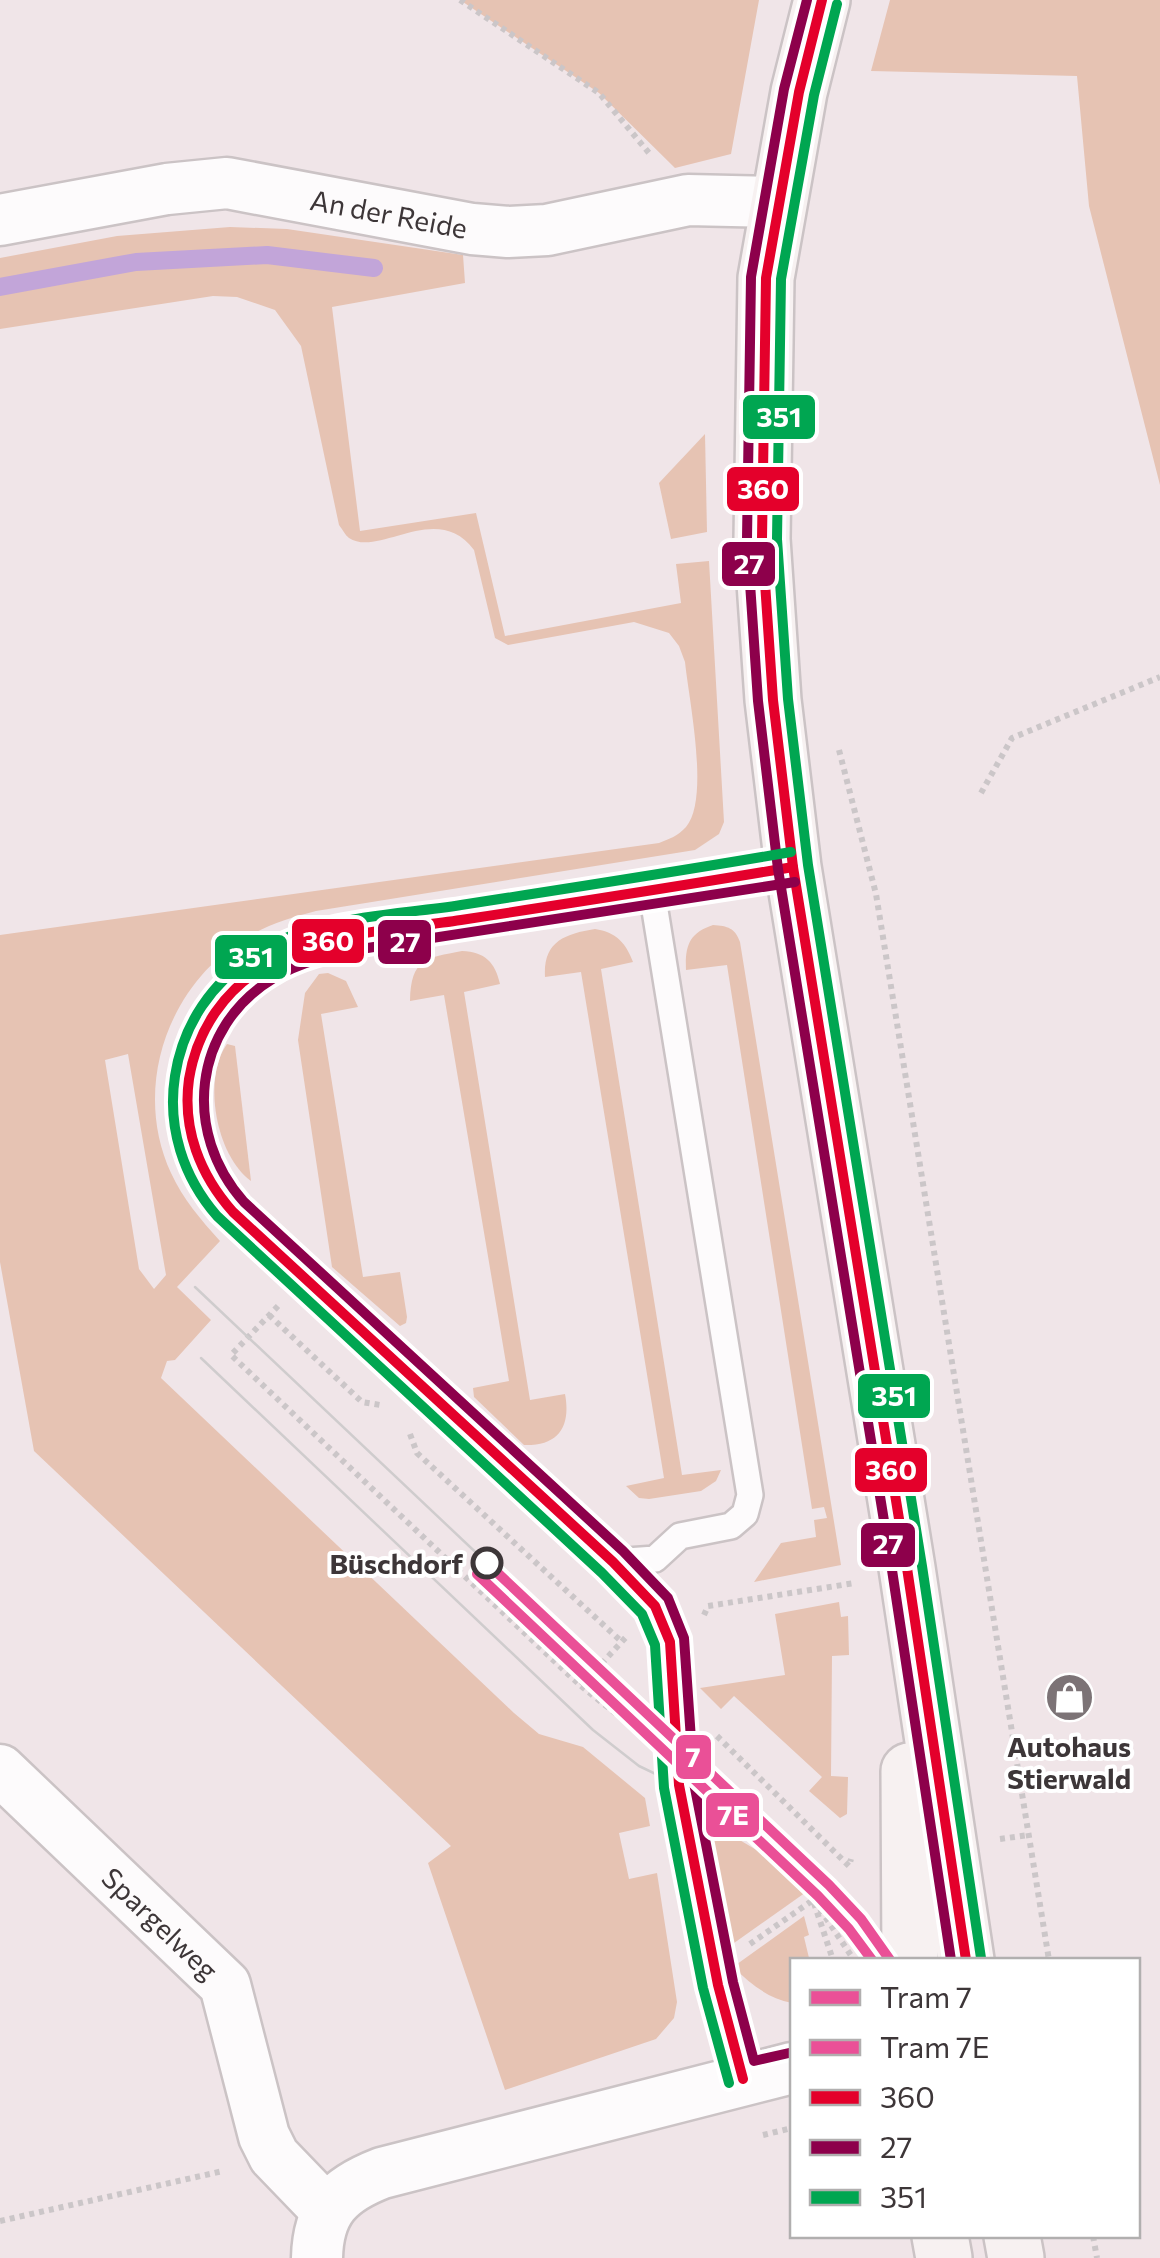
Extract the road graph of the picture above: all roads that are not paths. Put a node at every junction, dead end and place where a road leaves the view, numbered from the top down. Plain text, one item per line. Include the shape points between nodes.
1 (822, 0) edge
2 (778, 202) junction
3 (0, 220) edge
4 (793, 867) junction
5 (652, 892) junction
6 (655, 1559) junction
7 (613, 1562) junction
8 (884, 1575) junction
9 (655, 1606) junction
10 (0, 1770) edge
11 (910, 1958) edge
12 (966, 1958) edge
13 (790, 2068) edge
14 (743, 2079) junction
15 (322, 2234) edge

1 - 2 main road
2 - 3 street, An der Reide via 688,200 508,232 227,183
2 - 4 main road via 766,278 762,539
4 - 5 lane
4 - 8 main road
5 - 6 lane via 750,1496 745,1514 731,1526 680,1536
5 - 7 lane via 313,945 266,965 241,982 201,1032 186,1102 190,1137 226,1204
6 - 7 lane
6 - 9 lane
7 - 9 lane
8 - 11 main road
8 - 12 main road
9 - 14 lane via 670,1642 679,1785
10 - 15 street, Spargelweg via 225,1985 264,2136
13 - 14 street, Spargelweg
14 - 15 street, Spargelweg via 382,2173 362,2181

